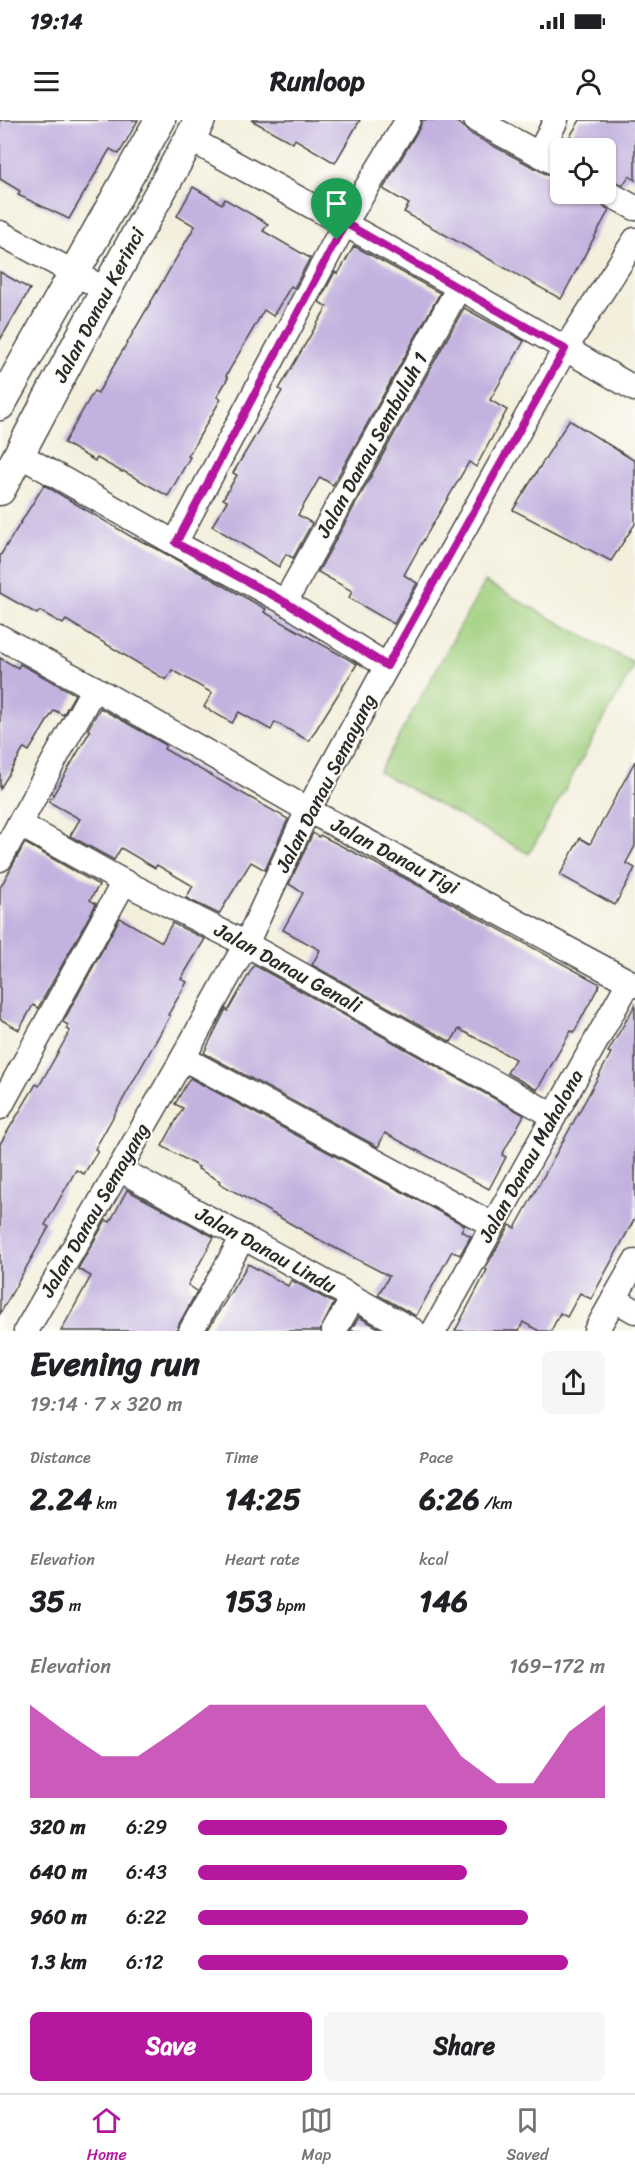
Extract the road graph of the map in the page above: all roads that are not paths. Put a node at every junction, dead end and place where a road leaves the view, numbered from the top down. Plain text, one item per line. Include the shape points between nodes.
1 (160, 120) edge
2 (408, 120) edge
3 (476, 120) edge
4 (556, 120) edge
5 (195, 130) edge
6 (539, 154) junction
7 (550, 160) edge
8 (616, 198) edge
9 (635, 208) edge
10 (345, 223) junction
11 (0, 233) edge
12 (635, 240) edge
13 (75, 273) junction
14 (459, 287) junction
15 (106, 290) junction
16 (565, 349) junction
17 (635, 389) edge
18 (0, 405) edge
19 (20, 455) junction
20 (0, 490) edge
21 (176, 543) junction
22 (285, 602) junction
23 (0, 637) edge
24 (387, 666) junction
25 (94, 688) junction
26 (308, 810) junction
27 (20, 824) junction
28 (0, 860) edge
29 (124, 882) junction
30 (246, 944) junction
31 (632, 984) edge
32 (183, 1058) junction
33 (3, 1095) edge
34 (554, 1116) junction
35 (119, 1168) junction
36 (493, 1224) junction
37 (243, 1237) junction
38 (635, 1262) edge
39 (353, 1298) junction
40 (625, 1305) edge
41 (26, 1331) edge
42 (191, 1331) edge
43 (334, 1331) edge
44 (414, 1331) edge
45 (434, 1331) edge
46 (596, 1331) edge

1 - 13 street, Jalan Danau Kerinci
2 - 10 street
3 - 6 street
4 - 6 street
5 - 10 street
5 - 15 street, Jalan Danau Kerinci
6 - 7 street
8 - 9 street
10 - 14 street
10 - 21 street
11 - 13 street
12 - 16 street, Jalan Danau Semayang
13 - 15 street
13 - 18 street, Jalan Danau Kerinci
14 - 16 street
14 - 22 street, Jalan Danau Sembuluh 1
15 - 19 street, Jalan Danau Kerinci
16 - 17 street
16 - 24 street, Jalan Danau Semayang
19 - 20 street, Jalan Danau Kerinci
19 - 21 street
21 - 22 street
22 - 24 street
23 - 25 street, Jalan Danau Tigi
24 - 26 street, Jalan Danau Semayang
25 - 26 street, Jalan Danau Tigi
25 - 27 street
26 - 30 street, Jalan Danau Semayang
26 - 31 street, Jalan Danau Tigi
27 - 28 street
27 - 29 street, Jalan Danau Genali
29 - 30 street, Jalan Danau Genali
29 - 33 street
30 - 32 street, Jalan Danau Semayang
30 - 34 street, Jalan Danau Genali
31 - 34 street, Jalan Danau Mahalona
32 - 35 street, Jalan Danau Semayang
32 - 36 street
34 - 36 street, Jalan Danau Mahalona
35 - 37 street, Jalan Danau Lindu
35 - 41 street, Jalan Danau Semayang
36 - 45 street, Jalan Danau Mahalona
37 - 39 street, Jalan Danau Lindu
37 - 42 street
38 - 40 street
39 - 43 street
39 - 44 street, Jalan Danau Lindu
40 - 46 street

